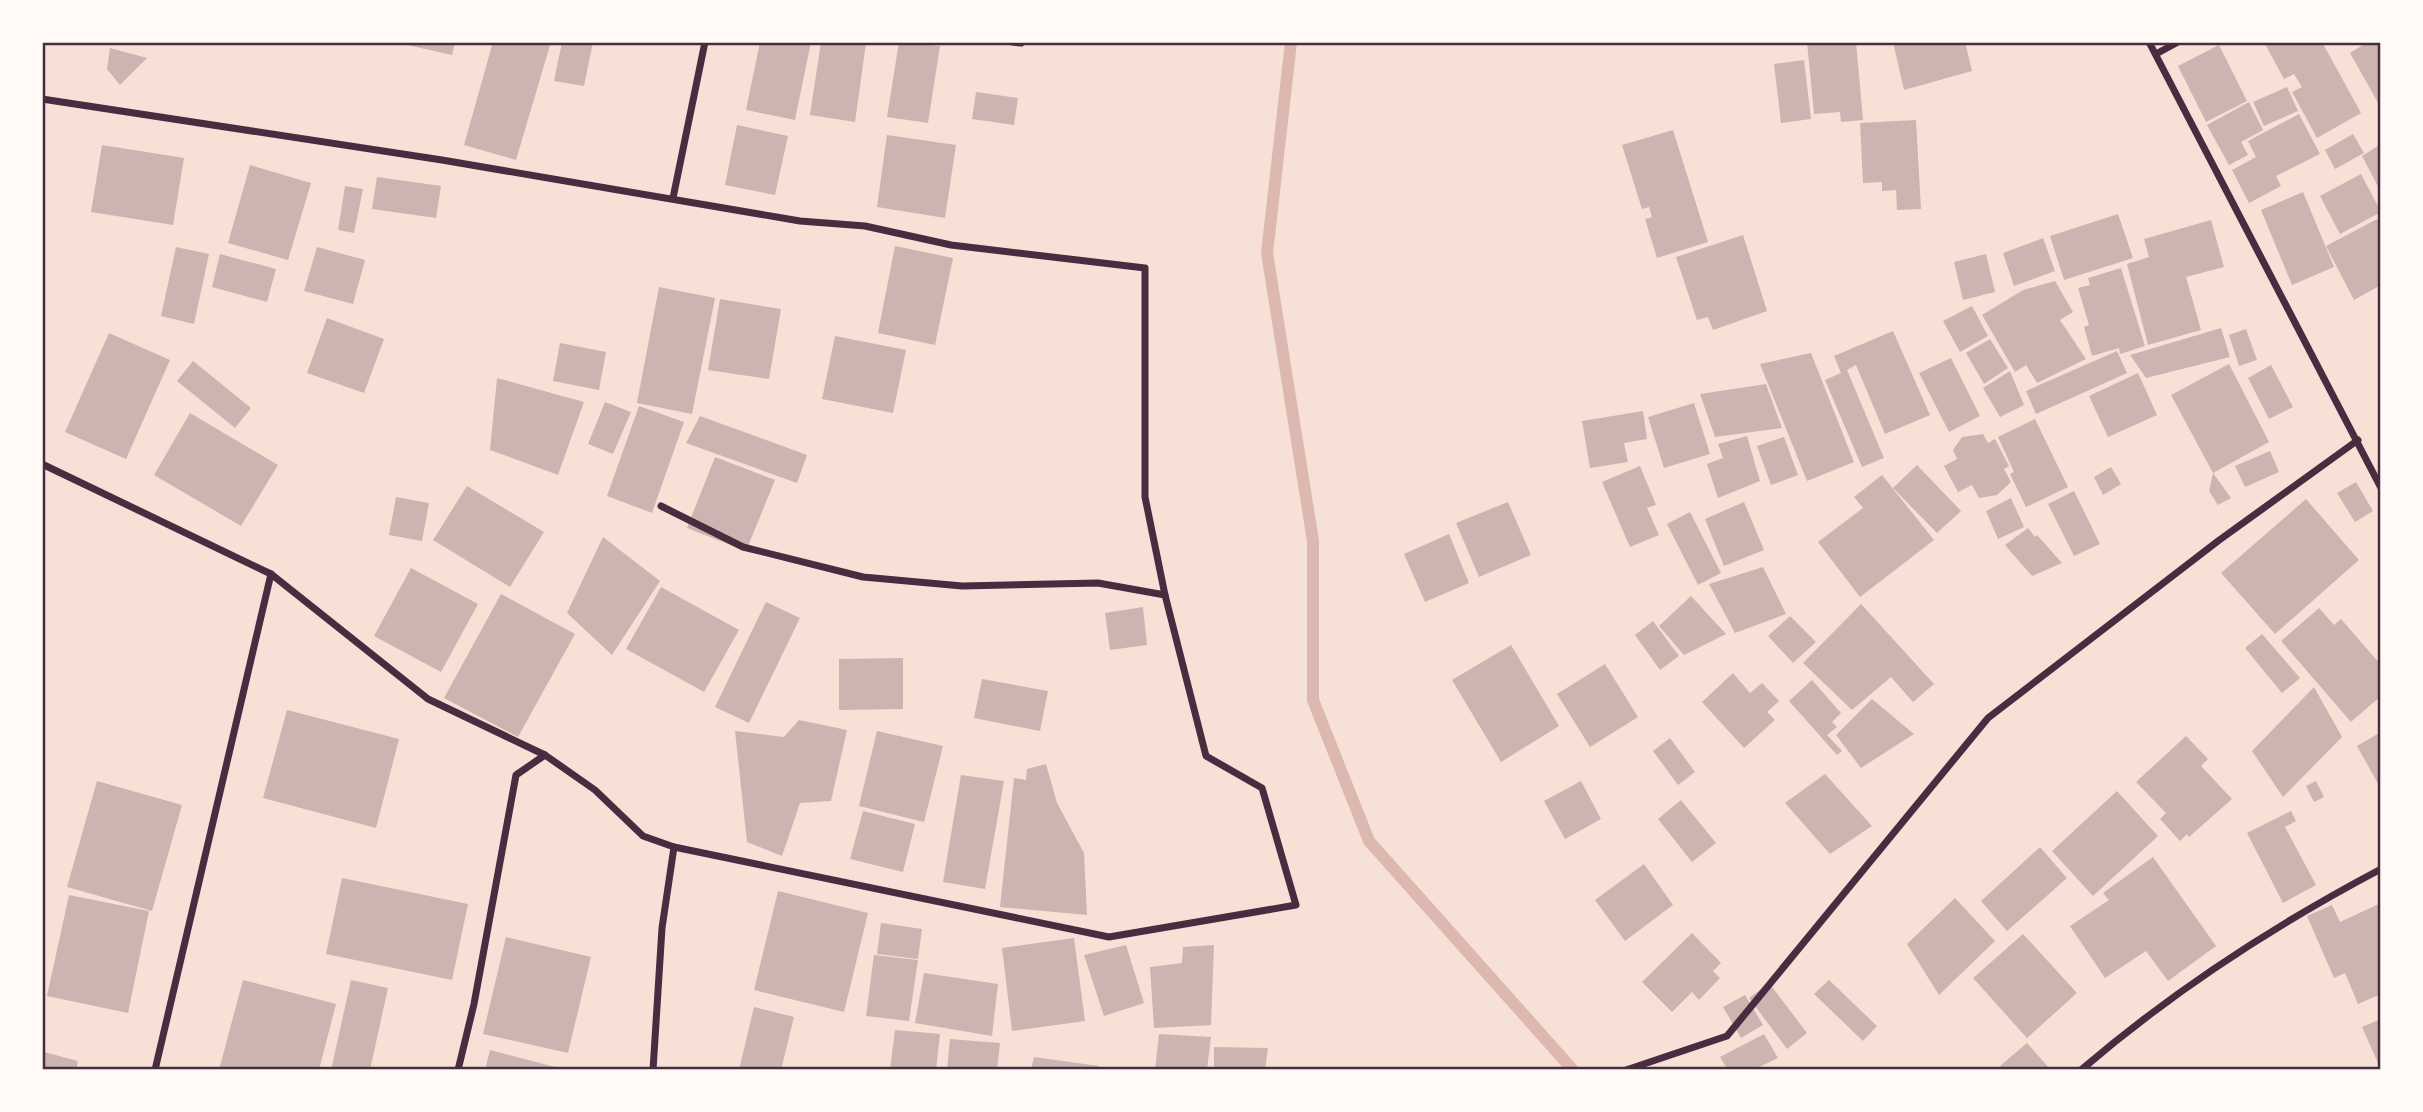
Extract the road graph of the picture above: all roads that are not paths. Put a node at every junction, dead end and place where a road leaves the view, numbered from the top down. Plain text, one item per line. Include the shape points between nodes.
1 (705, 42) edge
2 (1012, 42) edge
3 (2149, 42) edge
4 (2178, 42) edge
5 (1021, 43) edge
6 (2156, 54) junction
7 (42, 99) edge
8 (673, 198) junction
9 (2358, 440) junction
10 (42, 464) edge
11 (2381, 488) edge
12 (661, 506) dead end
13 (271, 574) junction
14 (1165, 594) junction
15 (545, 755) junction
16 (674, 847) junction
17 (2381, 869) edge
18 (155, 1070) edge
19 (458, 1070) edge
20 (653, 1070) edge
21 (1626, 1070) edge
22 (2081, 1070) edge

1 - 8 street
2 - 5 street
3 - 6 street
4 - 6 street
6 - 9 street
7 - 8 street
8 - 14 street via 800,221 865,226 951,245 1145,268 1144,497
9 - 11 street
9 - 21 street via 1988,718 1727,1036
10 - 13 street
12 - 14 street via 743,547 863,577 962,586 1098,583
13 - 15 street via 428,699
13 - 18 street
14 - 16 street via 1206,756 1262,788 1296,905 1109,937
15 - 16 street via 595,790 643,836
15 - 19 street via 516,775
16 - 20 street via 662,928
17 - 22 street via 2306,909 2141,1018

